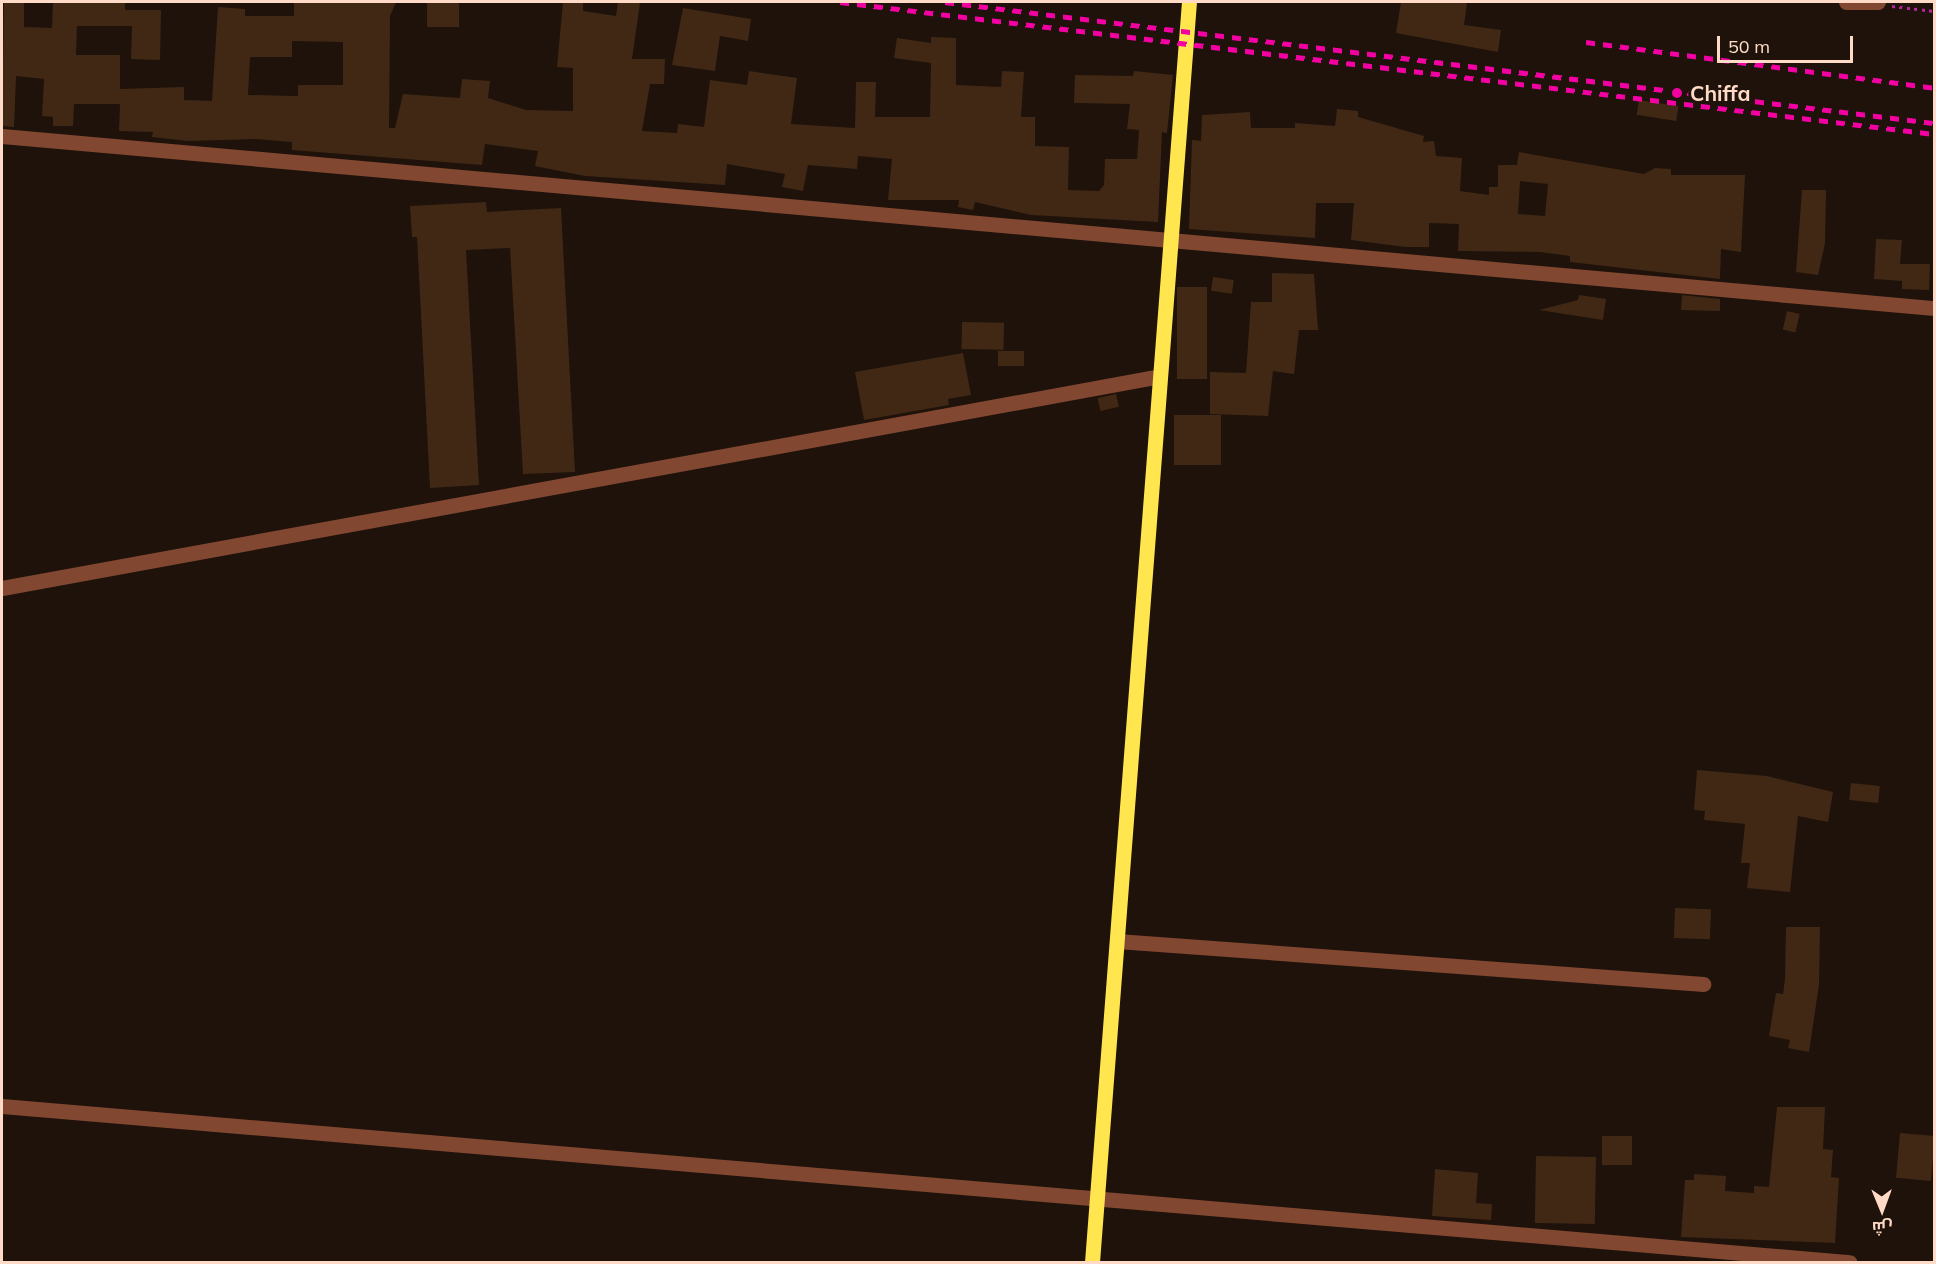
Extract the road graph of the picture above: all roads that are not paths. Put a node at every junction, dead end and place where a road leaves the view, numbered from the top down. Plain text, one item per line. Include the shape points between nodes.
1 (1189, 2) edge
2 (1846, 2) edge
3 (1878, 3) edge
4 (2, 136) edge
5 (1171, 244) junction
6 (1935, 308) edge
7 (1160, 376) junction
8 (2, 588) edge
9 (1117, 941) junction
10 (1703, 984) dead end
11 (2, 1106) edge
12 (1097, 1200) junction
13 (1092, 1263) edge
14 (1849, 1263) edge

1 - 5 main road
2 - 3 street
4 - 5 street
5 - 6 street
5 - 7 main road
7 - 8 street
7 - 9 main road
9 - 10 street
9 - 12 main road
11 - 12 street
12 - 13 main road
12 - 14 street

